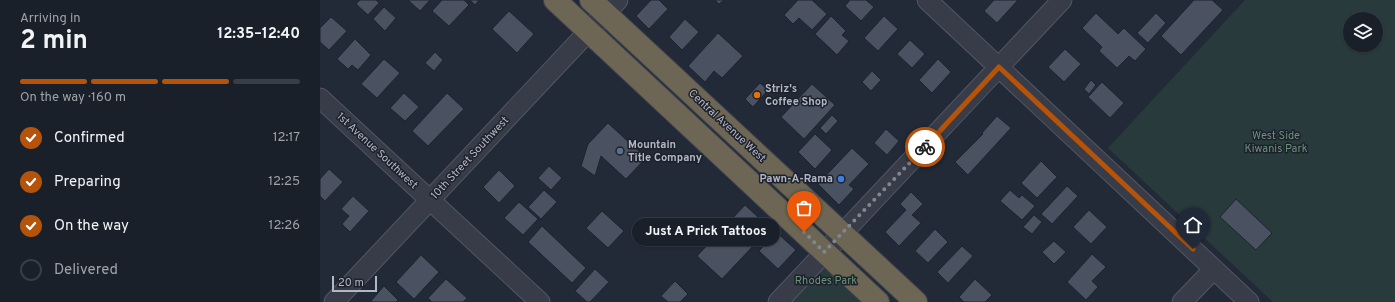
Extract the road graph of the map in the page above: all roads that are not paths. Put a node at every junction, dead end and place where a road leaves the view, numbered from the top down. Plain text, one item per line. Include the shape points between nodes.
1 (555, 0) edge
2 (927, 0) edge
3 (1062, 0) edge
4 (604, 5) edge
5 (589, 32) junction
6 (999, 67) junction
7 (320, 98) edge
8 (430, 200) junction
9 (843, 234) junction
10 (824, 252) junction
11 (1214, 269) junction
12 (334, 302) edge
13 (540, 302) edge
14 (778, 302) edge
15 (878, 302) edge
16 (916, 302) edge
17 (1182, 302) edge
18 (1250, 302) edge

1 - 5 highway
2 - 6 street
3 - 6 street
4 - 5 street, 10th Street Southwest
4 - 9 highway, Central Avenue West
5 - 8 street, 10th Street Southwest
5 - 10 highway
6 - 9 street
6 - 11 street
7 - 8 street, 1st Avenue Southwest
8 - 12 street, 10th Street Southwest
8 - 13 street, 1st Avenue Southwest
9 - 10 street
9 - 16 highway, Central Avenue West
10 - 14 street
10 - 15 highway
11 - 17 street
11 - 18 street

